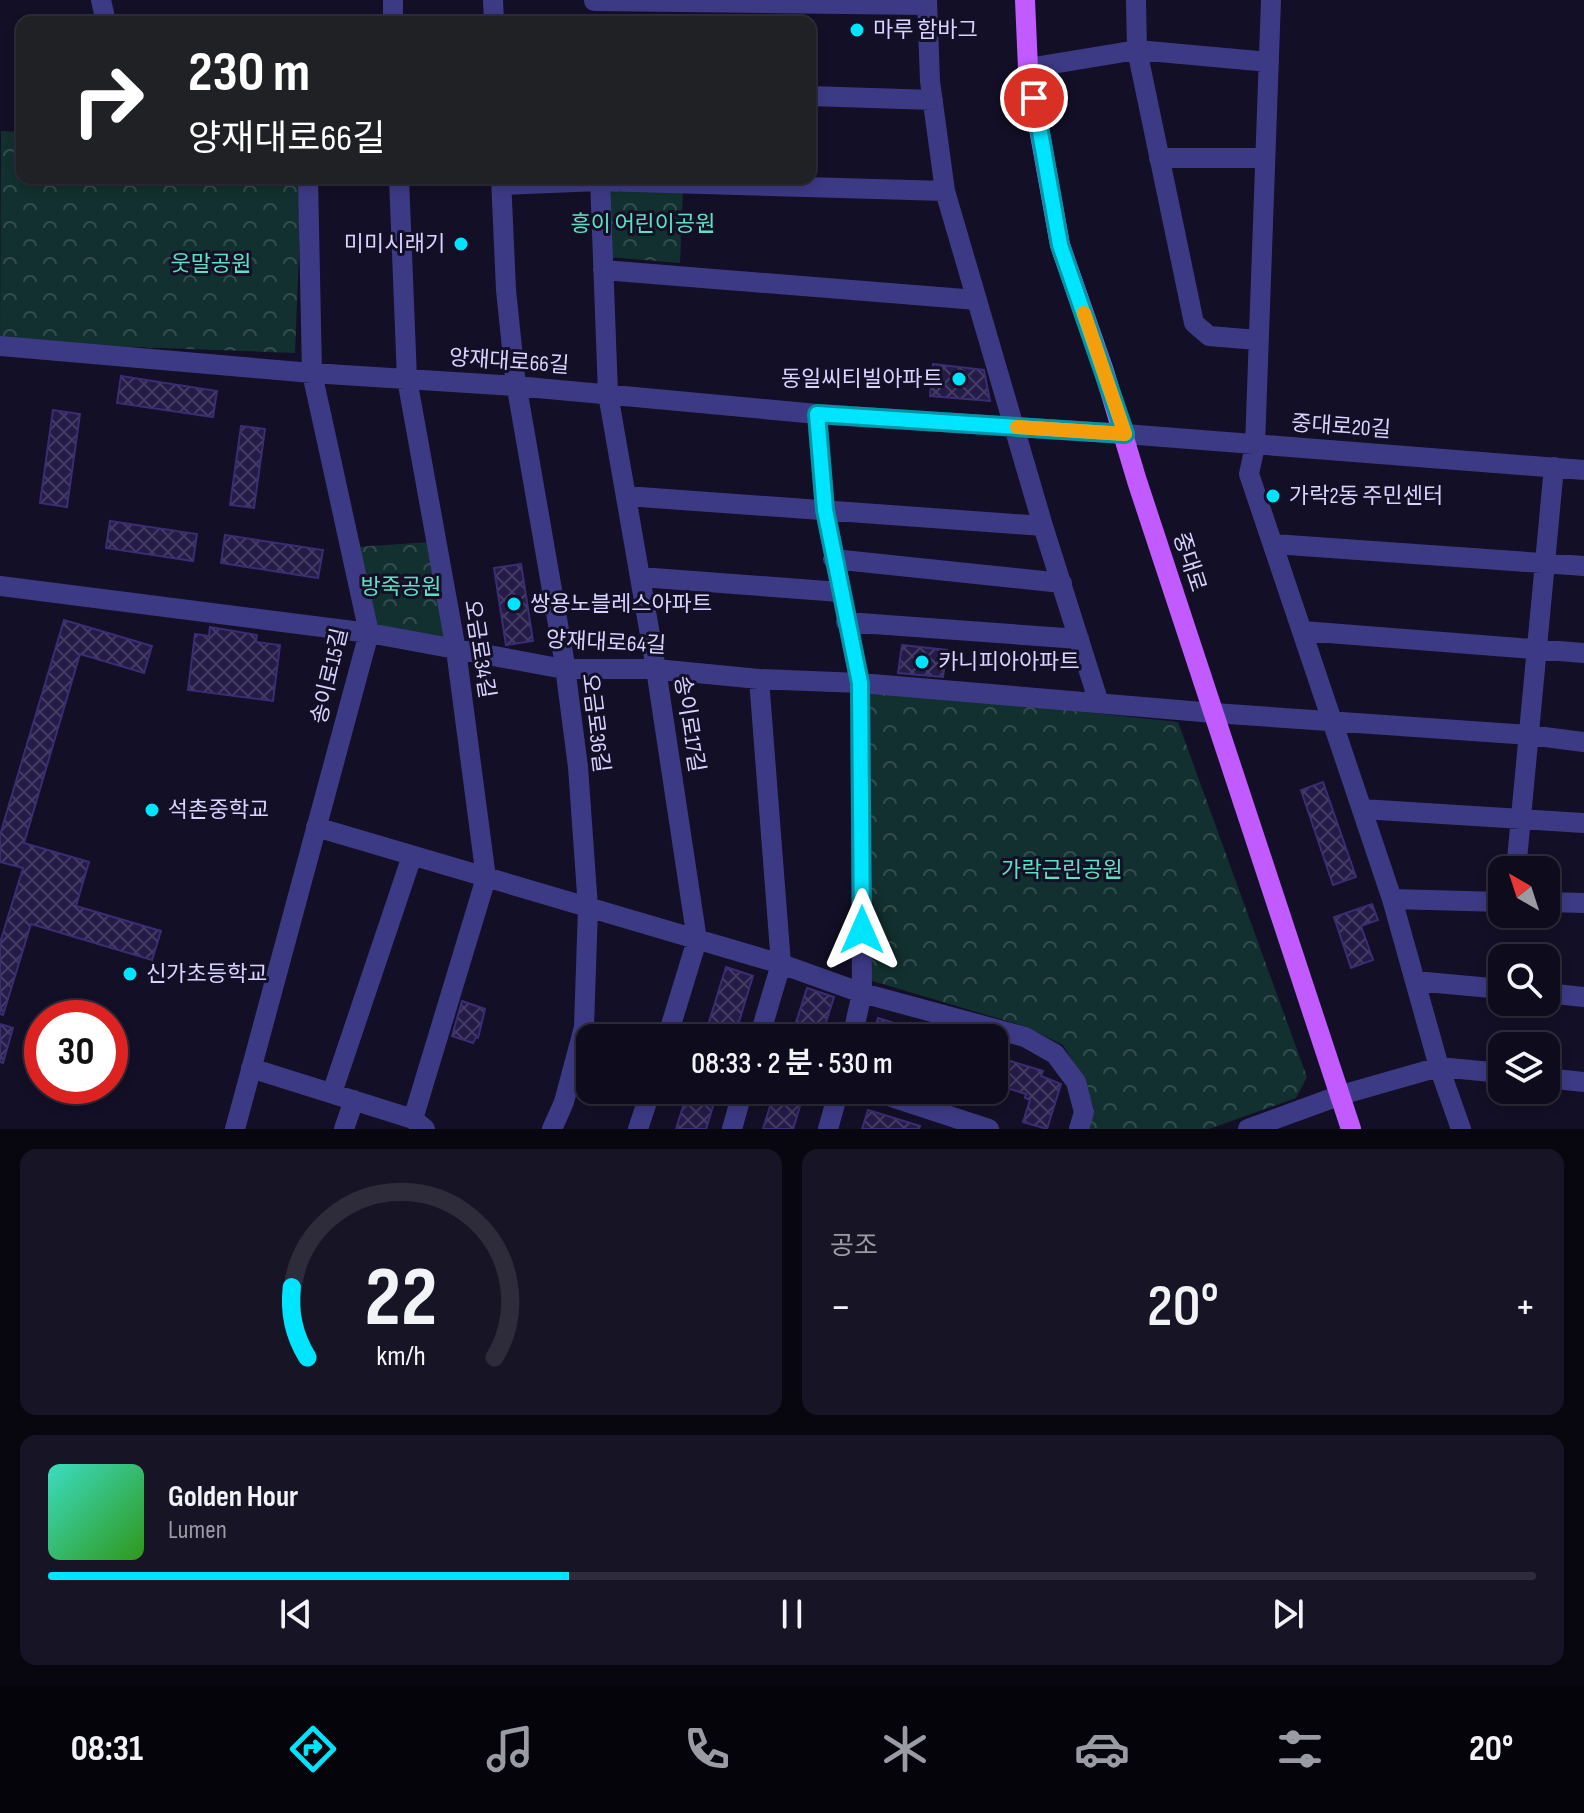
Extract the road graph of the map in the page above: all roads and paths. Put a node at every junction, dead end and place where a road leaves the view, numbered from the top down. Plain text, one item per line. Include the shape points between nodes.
1 (1025, 0) edge
2 (1136, 0) edge
3 (1271, 0) edge
4 (927, 3) edge
5 (594, 8) edge
6 (1137, 50) junction
7 (1269, 62) junction
8 (1028, 68) junction
9 (816, 96) edge
10 (933, 100) junction
11 (1159, 158) junction
12 (1265, 158) junction
13 (308, 184) edge
14 (399, 184) edge
15 (501, 184) edge
16 (600, 184) edge
17 (725, 184) edge
18 (945, 191) junction
19 (603, 270) junction
20 (977, 300) junction
21 (1258, 340) junction
22 (0, 346) edge
23 (312, 373) junction
24 (407, 379) junction
25 (516, 386) junction
26 (608, 394) junction
27 (817, 414) junction
28 (1014, 427) junction
29 (1125, 434) junction
30 (1255, 446) junction
31 (1554, 467) junction
32 (1584, 470) edge
33 (626, 496) junction
34 (825, 510) junction
35 (1043, 526) junction
36 (1274, 544) junction
37 (833, 559) junction
38 (1545, 562) junction
39 (1584, 566) edge
40 (640, 577) junction
41 (1062, 583) junction
42 (0, 586) edge
43 (840, 592) junction
44 (846, 622) junction
45 (1303, 631) junction
46 (369, 633) junction
47 (1079, 639) junction
48 (456, 650) junction
49 (1537, 650) junction
50 (1584, 653) edge
51 (564, 669) junction
52 (656, 669) junction
53 (759, 679) junction
54 (860, 683) junction
55 (1099, 703) junction
56 (1214, 713) junction
57 (1334, 721) junction
58 (1529, 735) junction
59 (1584, 742) edge
60 (1362, 809) junction
61 (1520, 819) junction
62 (1584, 823) edge
63 (316, 827) junction
64 (412, 856) junction
65 (1517, 856) edge
66 (486, 878) junction
67 (1392, 899) junction
68 (1488, 902) edge
69 (1560, 902) edge
70 (1584, 903) edge
71 (588, 908) junction
72 (697, 940) junction
73 (781, 964) junction
74 (1415, 981) junction
75 (1488, 988) edge
76 (862, 993) junction
77 (1560, 994) edge
78 (1584, 997) edge
79 (671, 1024) edge
80 (763, 1024) edge
81 (855, 1024) edge
82 (1439, 1067) junction
83 (251, 1068) junction
84 (1488, 1072) edge
85 (1560, 1079) edge
86 (1584, 1082) edge
87 (332, 1093) junction
88 (1341, 1095) junction
89 (354, 1100) junction
90 (646, 1104) edge
91 (739, 1104) edge
92 (835, 1104) edge
93 (913, 1104) edge
94 (419, 1124) edge
95 (235, 1129) edge
96 (344, 1129) edge
97 (552, 1129) edge
98 (638, 1129) edge
99 (732, 1129) edge
100 (828, 1129) edge
101 (989, 1129) edge
102 (1079, 1129) edge
103 (1248, 1129) edge
104 (1351, 1129) edge
105 (1461, 1129) edge

1 - 8 main road, 중대로
2 - 6 street
3 - 7 street
4 - 5 street
4 - 10 street
6 - 7 street
6 - 8 street
6 - 11 street
7 - 12 street
8 - 29 main road, 중대로 via 1060,245
9 - 10 street
10 - 18 street
11 - 12 street
11 - 21 street via 1194,323 1209,336
12 - 21 street
13 - 23 street, 송이로15길
14 - 24 street, 오금로34길
15 - 25 street, 오금로36길
16 - 19 street, 송이로17길
17 - 18 street
18 - 20 street
19 - 20 street
19 - 26 street, 송이로17길
20 - 28 street
21 - 30 street
22 - 23 street, 양재대로66길
23 - 24 street, 양재대로66길
23 - 46 street, 송이로15길
24 - 25 street, 양재대로66길
24 - 48 street, 오금로34길
25 - 26 street, 양재대로66길
25 - 51 street, 오금로36길
26 - 27 street, 양재대로66길
26 - 33 street, 송이로17길
27 - 28 street, 양재대로66길
27 - 34 street
28 - 29 street, 양재대로66길
28 - 35 street
29 - 30 street, 중대로20길
29 - 56 main road, 중대로
30 - 31 street, 중대로20길
30 - 36 street via 1249,474
31 - 32 street, 중대로20길
31 - 38 street
33 - 34 street
33 - 40 street, 송이로17길
34 - 35 street
34 - 37 street
35 - 41 street
36 - 38 street
36 - 45 street
37 - 41 street
37 - 43 street
38 - 39 street
38 - 49 street
40 - 43 street
40 - 52 street, 송이로17길
41 - 47 street
42 - 46 street, 양재대로64길
43 - 44 street
44 - 47 street
44 - 54 street
45 - 49 street
45 - 57 street
46 - 48 street, 양재대로64길
46 - 63 street, 송이로15길
47 - 55 street
48 - 51 street, 양재대로64길
48 - 66 street, 오금로34길
49 - 50 street
49 - 58 street
51 - 52 street, 양재대로64길
51 - 71 street, 오금로36길 via 578,767
52 - 53 street, 양재대로64길
52 - 72 street, 송이로17길
53 - 54 street, 양재대로64길
53 - 73 street
54 - 55 street, 양재대로64길
54 - 76 street
55 - 56 street, 양재대로64길
56 - 57 street, 양재대로64길
56 - 88 main road, 중대로
57 - 58 street, 양재대로64길
57 - 60 street
58 - 59 street, 양재대로64길
58 - 61 street
60 - 61 street
60 - 67 street
61 - 62 street
61 - 65 street
63 - 64 street
63 - 83 street, 송이로15길
64 - 66 street
64 - 87 street
66 - 71 street
66 - 94 street, 오금로34길
67 - 68 street
67 - 74 street
69 - 70 street
71 - 72 street
71 - 97 street, 오금로36길 via 584,1027
72 - 73 street
72 - 79 street, 송이로17길
73 - 76 street
73 - 80 street
74 - 75 street
74 - 82 street
76 - 81 street
76 - 102 street via 1025,1037 1055,1054 1076,1082 1084,1112
77 - 78 street
82 - 84 street
82 - 88 street
82 - 105 street
83 - 87 street
83 - 95 street, 송이로15길
85 - 86 street
87 - 89 street
88 - 103 street
88 - 104 main road, 중대로
89 - 94 street
89 - 96 street
90 - 98 street
91 - 99 street
92 - 100 street
93 - 101 street

